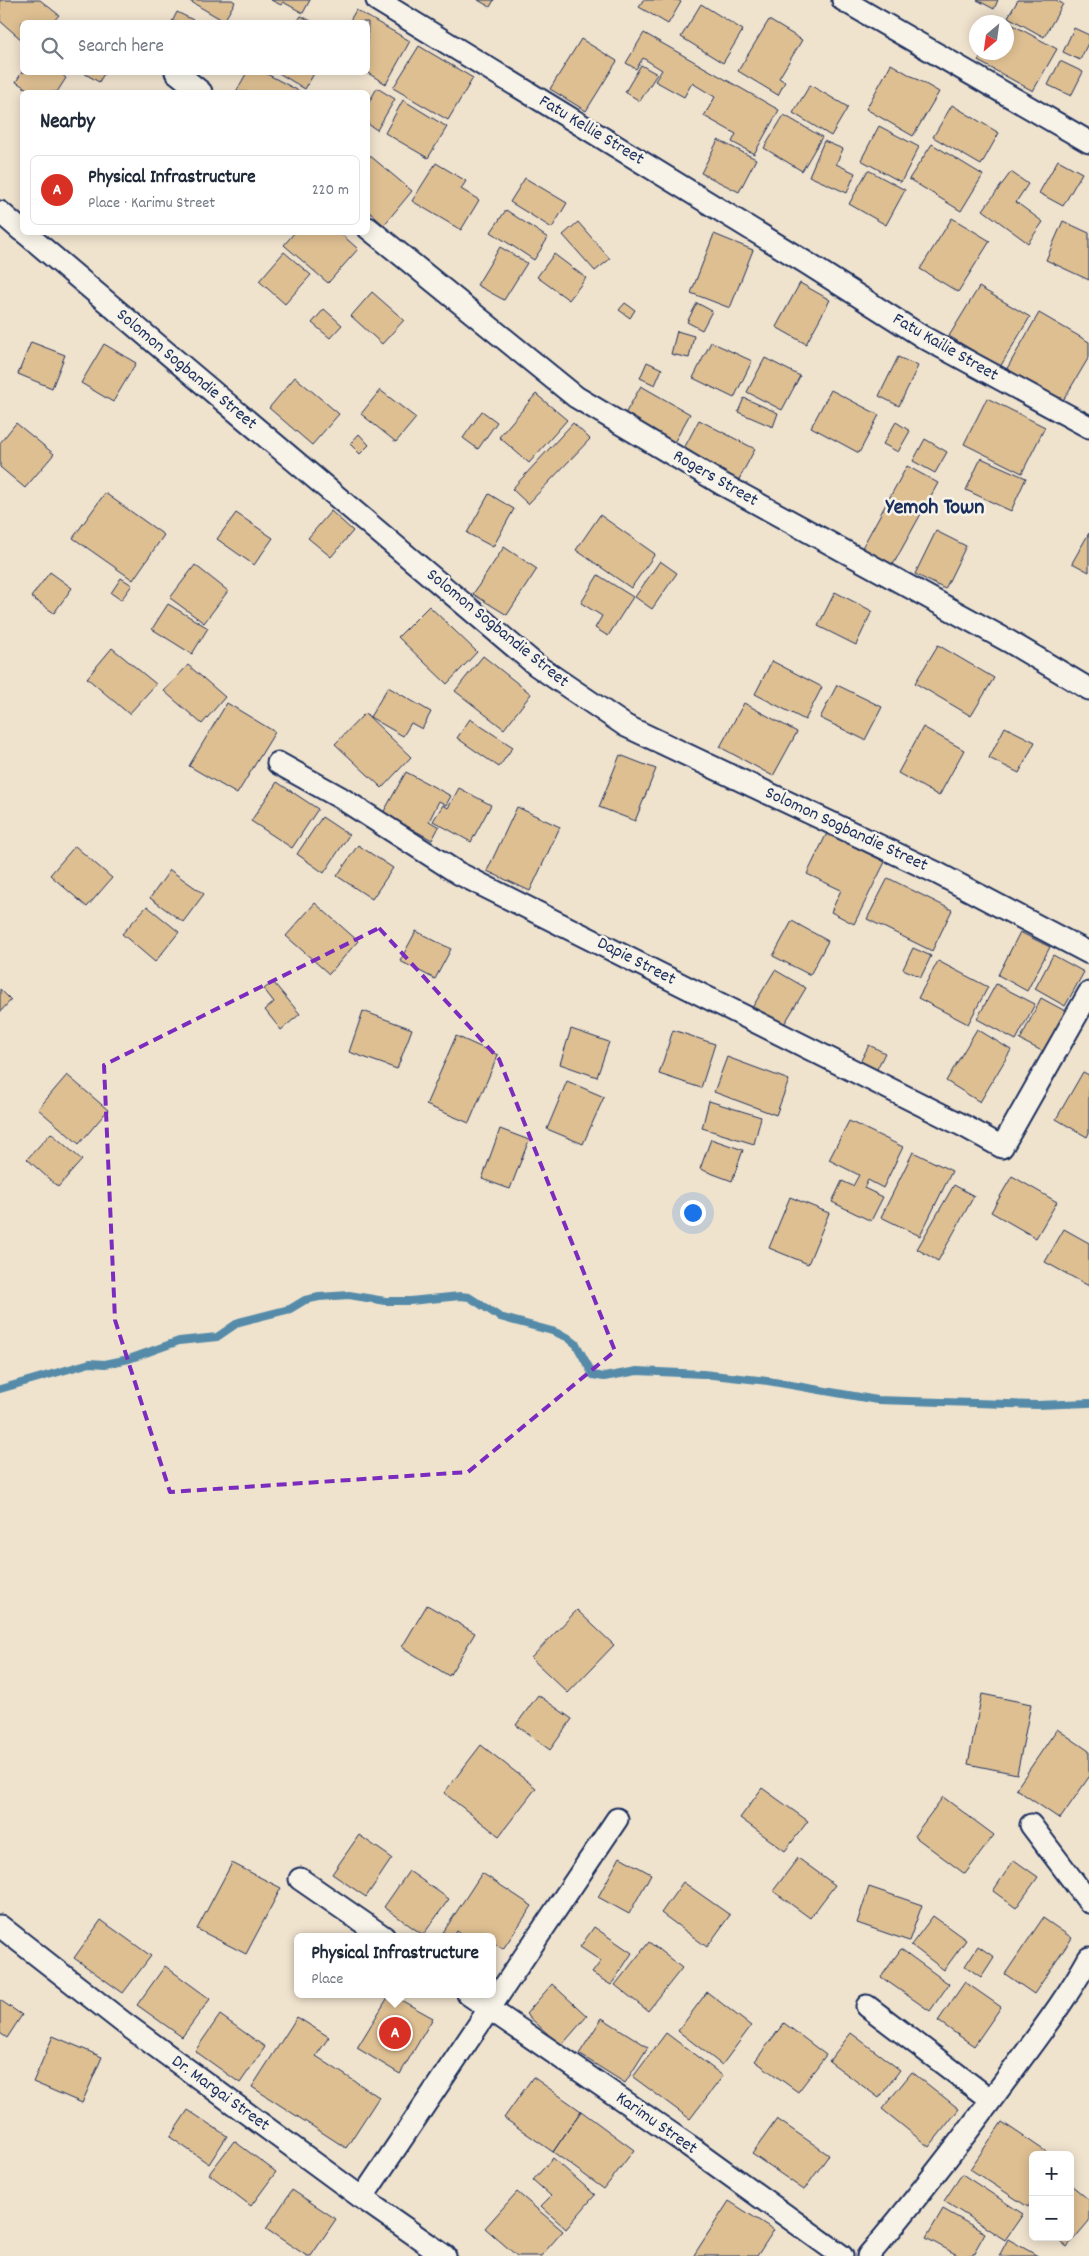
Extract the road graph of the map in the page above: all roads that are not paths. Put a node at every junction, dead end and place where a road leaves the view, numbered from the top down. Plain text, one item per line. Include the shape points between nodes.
1 (377, 0) edge
2 (843, 0) edge
3 (180, 75) edge
4 (198, 90) edge
5 (1088, 141) edge
6 (0, 212) edge
7 (20, 229) edge
8 (370, 230) edge
9 (27, 235) edge
10 (805, 262) joint
11 (1089, 427) edge
12 (1089, 689) edge
13 (278, 762) dead end
14 (1089, 953) edge
15 (1089, 994) edge
16 (617, 1819) dead end
17 (1031, 1825) dead end
18 (300, 1879) dead end
19 (1089, 1902) edge
20 (0, 1926) edge
21 (378, 1933) edge
22 (1089, 1958) edge
23 (474, 1998) edge
24 (496, 1998) edge
25 (496, 1998) edge
26 (867, 2006) dead end
27 (489, 2008) junction
28 (991, 2100) junction
29 (362, 2198) junction
30 (445, 2256) edge
31 (842, 2256) edge
32 (868, 2256) edge

1 - 10 street, Fatu Kellie Street
2 - 5 street
3 - 4 street
6 - 7 street, Solomon Sogbandie Street
8 - 12 street, Rogers Street via 576,397 722,484 1010,642
9 - 14 street, Solomon Sogbandie Street via 536,665 626,726 937,874
10 - 11 street, Fatu Kailie Street via 923,337
13 - 15 street, Dapie Street via 458,873 1002,1147
16 - 25 street
17 - 19 street
18 - 21 street
20 - 29 street, Dr. Margai Street via 124,2023
22 - 28 street via 1071,1990
23 - 27 street, Karimu Street
24 - 27 street
26 - 28 street
27 - 29 street
27 - 31 street, Karimu Street via 688,2144
28 - 32 street
29 - 30 street, Dr. Margai Street

